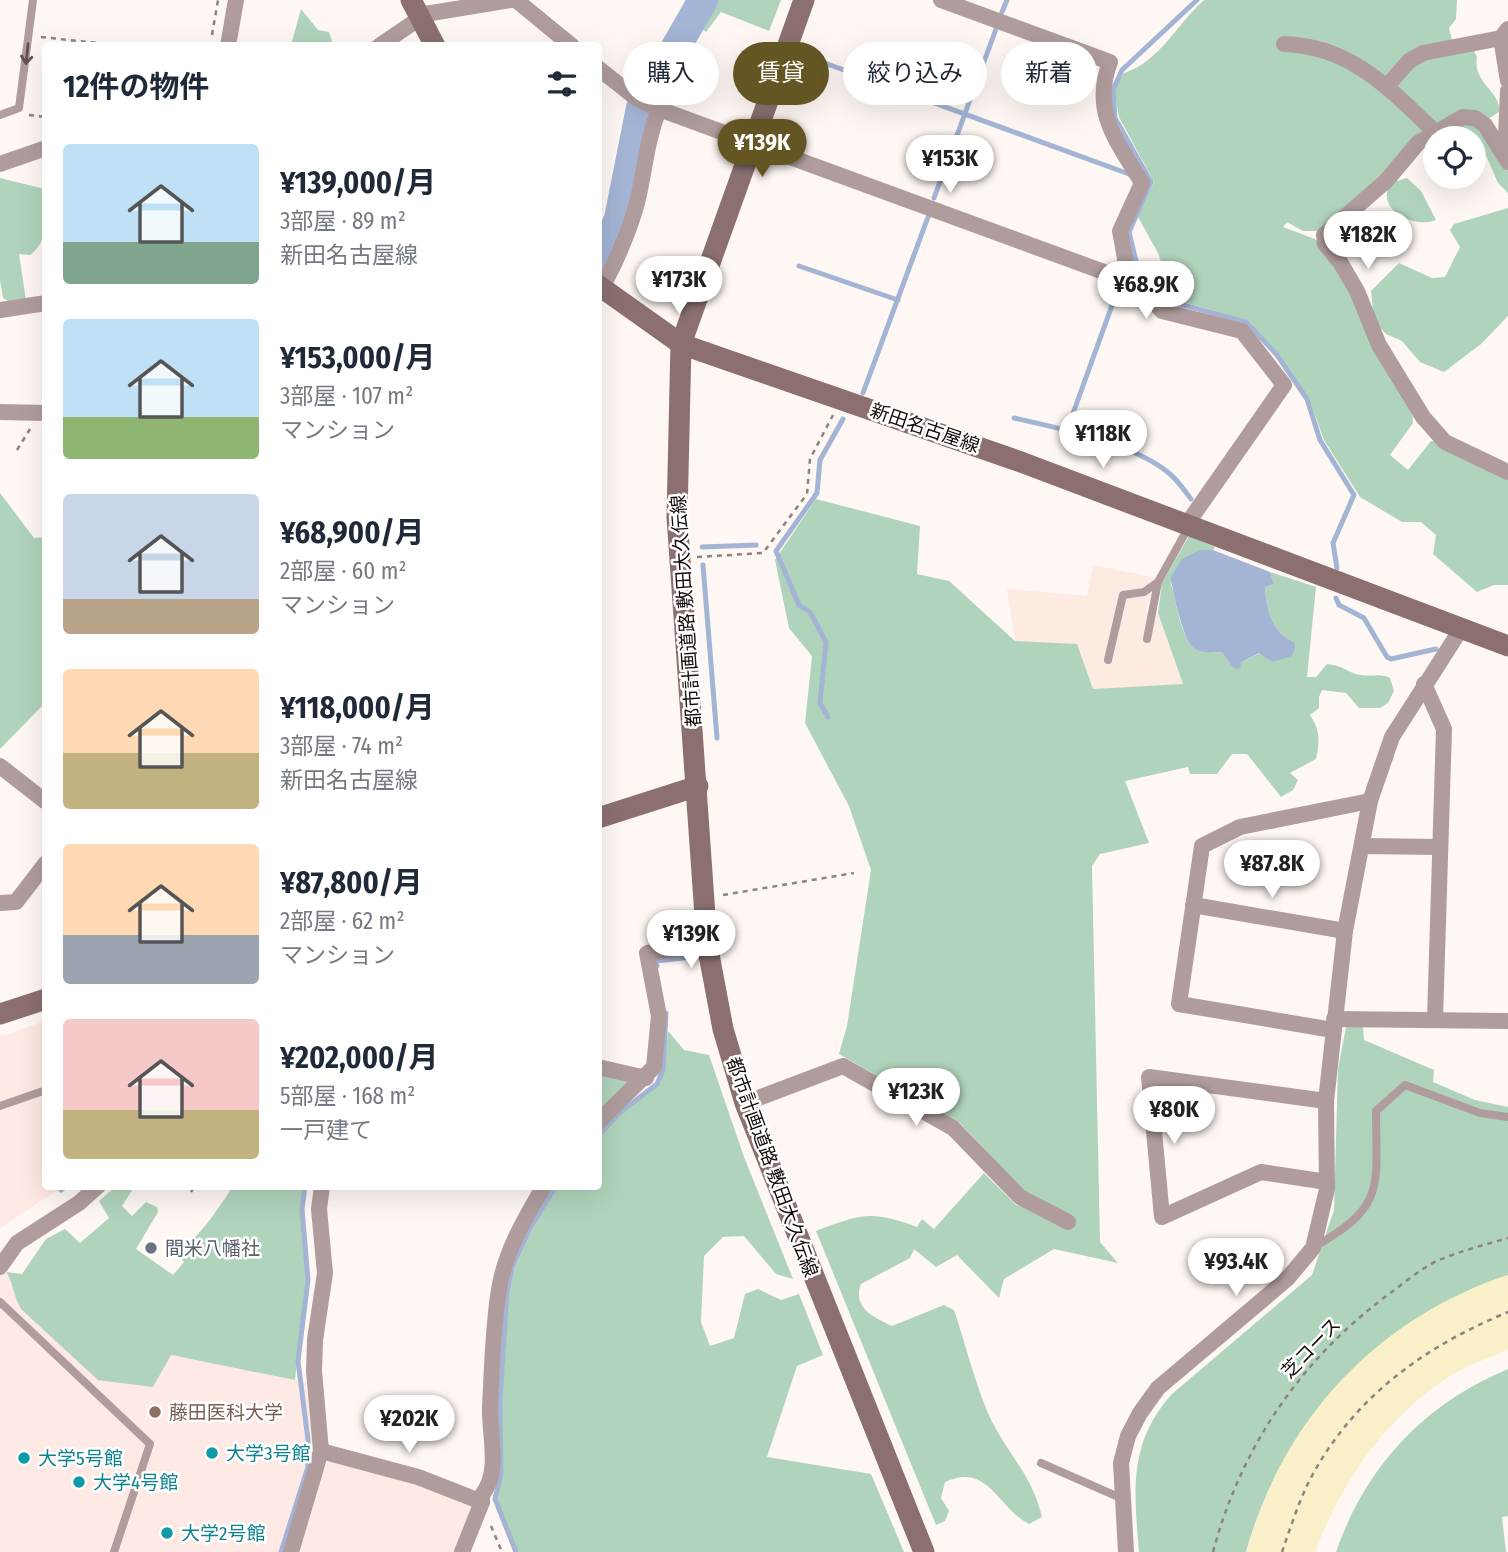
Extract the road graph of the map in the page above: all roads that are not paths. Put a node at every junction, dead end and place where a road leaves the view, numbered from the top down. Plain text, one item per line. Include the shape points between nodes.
1 (33, 0) edge
2 (236, 0) edge
3 (513, 0) edge
4 (804, 0) edge
5 (942, 0) edge
6 (416, 11) edge
7 (1504, 33) edge
8 (229, 42) edge
9 (383, 42) edge
10 (433, 42) edge
11 (567, 42) edge
12 (1284, 44) dead end
13 (602, 71) edge
14 (1508, 82) edge
15 (1387, 86) junction
16 (1508, 91) edge
17 (657, 108) junction
18 (0, 116) edge
19 (1429, 126) edge
20 (1448, 126) edge
21 (1486, 126) edge
22 (1486, 127) edge
23 (1423, 140) edge
24 (753, 142) junction
25 (42, 149) edge
26 (1504, 156) edge
27 (0, 164) edge
28 (1134, 283) junction
29 (602, 285) edge
30 (602, 290) edge
31 (42, 304) edge
32 (0, 310) edge
33 (681, 344) junction
34 (0, 412) edge
35 (42, 414) edge
36 (1508, 472) edge
37 (1188, 525) junction
38 (1158, 583) junction
39 (1461, 629) junction
40 (1147, 639) dead end
41 (1508, 646) edge
42 (1108, 660) dead end
43 (1424, 684) junction
44 (0, 766) edge
45 (698, 786) junction
46 (42, 799) edge
47 (1370, 801) junction
48 (602, 817) edge
49 (1362, 846) junction
50 (1440, 847) junction
51 (42, 868) edge
52 (0, 903) edge
53 (1193, 905) junction
54 (1345, 931) junction
55 (707, 944) junction
56 (42, 1000) edge
57 (0, 1014) edge
58 (1434, 1019) junction
59 (1508, 1021) edge
60 (1333, 1025) junction
61 (602, 1068) edge
62 (646, 1078) junction
63 (42, 1091) edge
64 (1326, 1101) junction
65 (745, 1103) junction
66 (0, 1105) edge
67 (1508, 1116) edge
68 (602, 1118) edge
69 (1326, 1182) junction
70 (94, 1190) edge
71 (321, 1190) edge
72 (542, 1190) edge
73 (1068, 1222) dead end
74 (1313, 1248) junction
75 (0, 1268) edge
76 (0, 1302) edge
77 (321, 1451) junction
78 (1041, 1462) dead end
79 (1123, 1499) junction
80 (482, 1502) junction
81 (114, 1552) edge
82 (291, 1552) edge
83 (462, 1552) edge
84 (924, 1552) edge
85 (1126, 1552) edge

1 -> 18 lane via 19,108
2 - 8 street
3 - 6 street
3 - 11 street
4 - 24 street
5 - 28 street via 1111,62 1103,101 1107,124 1142,183 1120,231 1128,275
6 - 9 street
6 - 10 street
7 - 14 street
7 - 15 street via 1423,53 1409,61
12 - 15 street via 1325,49
13 - 17 street via 636,99
15 - 19 street
16 - 26 street
17 - 24 street
17 - 29 street via 627,235
20 - 21 street via 1463,117 1475,118
22 - 26 street
23 - 36 street via 1386,181 1338,219 1324,235 1325,244 1350,277 1379,345 1423,417 1445,442
24 - 28 street
24 - 33 street
25 - 27 street
28 - 37 street via 1162,311 1242,331 1284,385
30 - 33 street, 新田名古屋線
31 - 32 street
33 - 37 street, 新田名古屋線
33 - 45 street, 都市計画道路 敷田大久伝線 via 677,517
34 - 35 street
37 - 38 lane
37 - 39 street, 新田名古屋線
38 - 40 lane
38 - 42 lane via 1144,592 1123,595
39 - 41 street, 新田名古屋線
39 - 43 street
43 - 47 street via 1392,737
43 - 50 street via 1444,729
44 - 46 street
45 - 48 street
45 - 55 street, 都市計画道路 敷田大久伝線
47 - 49 street
47 - 53 street via 1240,827 1202,846
49 - 50 street
49 - 54 street
50 - 58 street
51 - 52 street via 16,902
53 - 54 street
53 - 60 street via 1179,1004
54 - 60 street
55 - 62 street via 647,953 659,1016 654,1067
55 - 65 street, 都市計画道路 敷田大久伝線 via 723,1029
56 - 57 street
58 - 59 street
58 - 60 street
60 - 64 street
61 - 62 street
62 - 68 street
63 - 66 lane
64 - 69 street
64 - 69 street via 1149,1077 1162,1217 1261,1172
65 - 73 street via 843,1066 953,1128 1020,1197
65 - 84 street, 都市計画道路 敷田大久伝線
67 - 74 lane via 1480,1113 1405,1085 1376,1111 1376,1188 1364,1211
69 - 74 street via 1321,1226
70 - 75 street via 17,1243
71 - 77 street via 325,1273 314,1371
72 - 80 street via 509,1252 500,1283 490,1408 493,1466
74 - 79 street via 1287,1279 1158,1388 1128,1436 1121,1463
76 - 81 lane via 150,1444
77 - 80 street via 418,1477
77 - 82 street
78 - 79 lane
79 - 85 street
80 - 83 street

